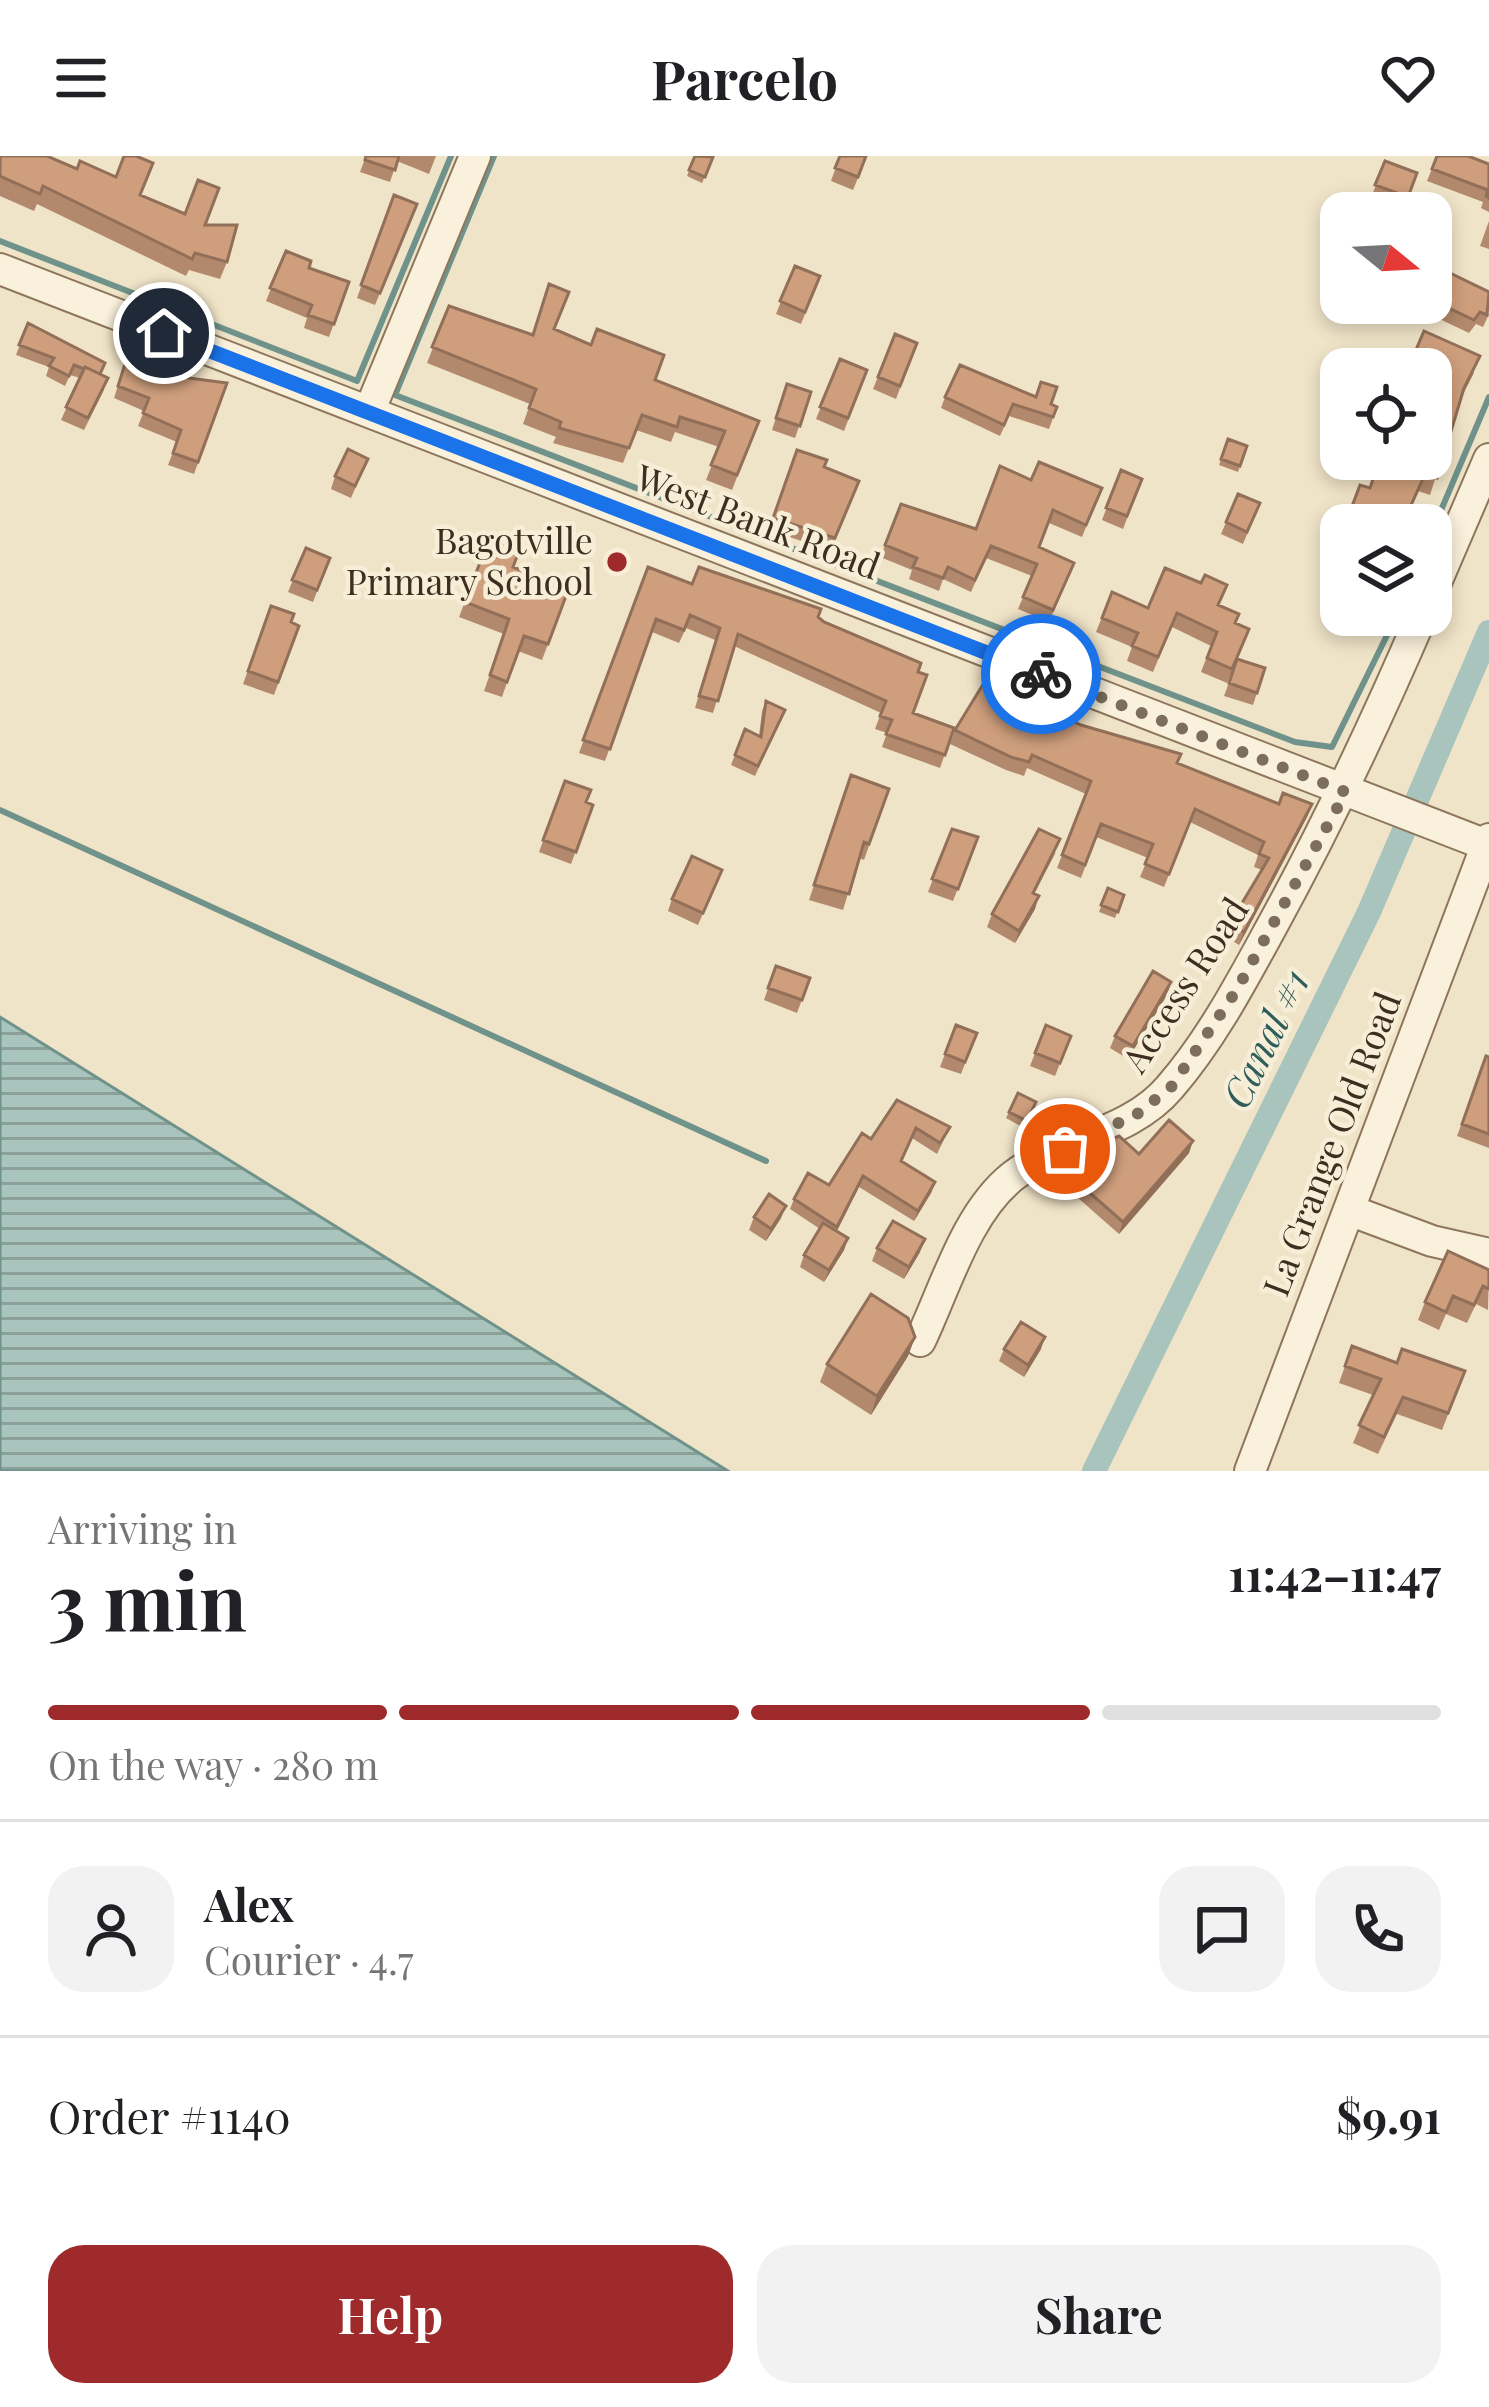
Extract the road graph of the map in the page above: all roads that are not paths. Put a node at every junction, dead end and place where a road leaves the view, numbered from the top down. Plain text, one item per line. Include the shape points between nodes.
1 (475, 156) edge
2 (0, 269) edge
3 (369, 412) junction
4 (1489, 459) edge
5 (1452, 545) edge
6 (1415, 636) edge
7 (1359, 797) junction
8 (1482, 842) edge
9 (1349, 1210) junction
10 (1489, 1254) edge
11 (920, 1341) dead end
12 (1250, 1471) edge

1 - 3 street
2 - 3 street, West Bank Road
3 - 7 street, West Bank Road
4 - 5 street
6 - 7 street, Access Road
7 - 8 street, West Bank Road
7 - 11 street, Access Road via 1172,1086 1137,1114 1002,1186
8 - 9 street, La Grange Old Road
9 - 10 street
9 - 12 street, La Grange Old Road

